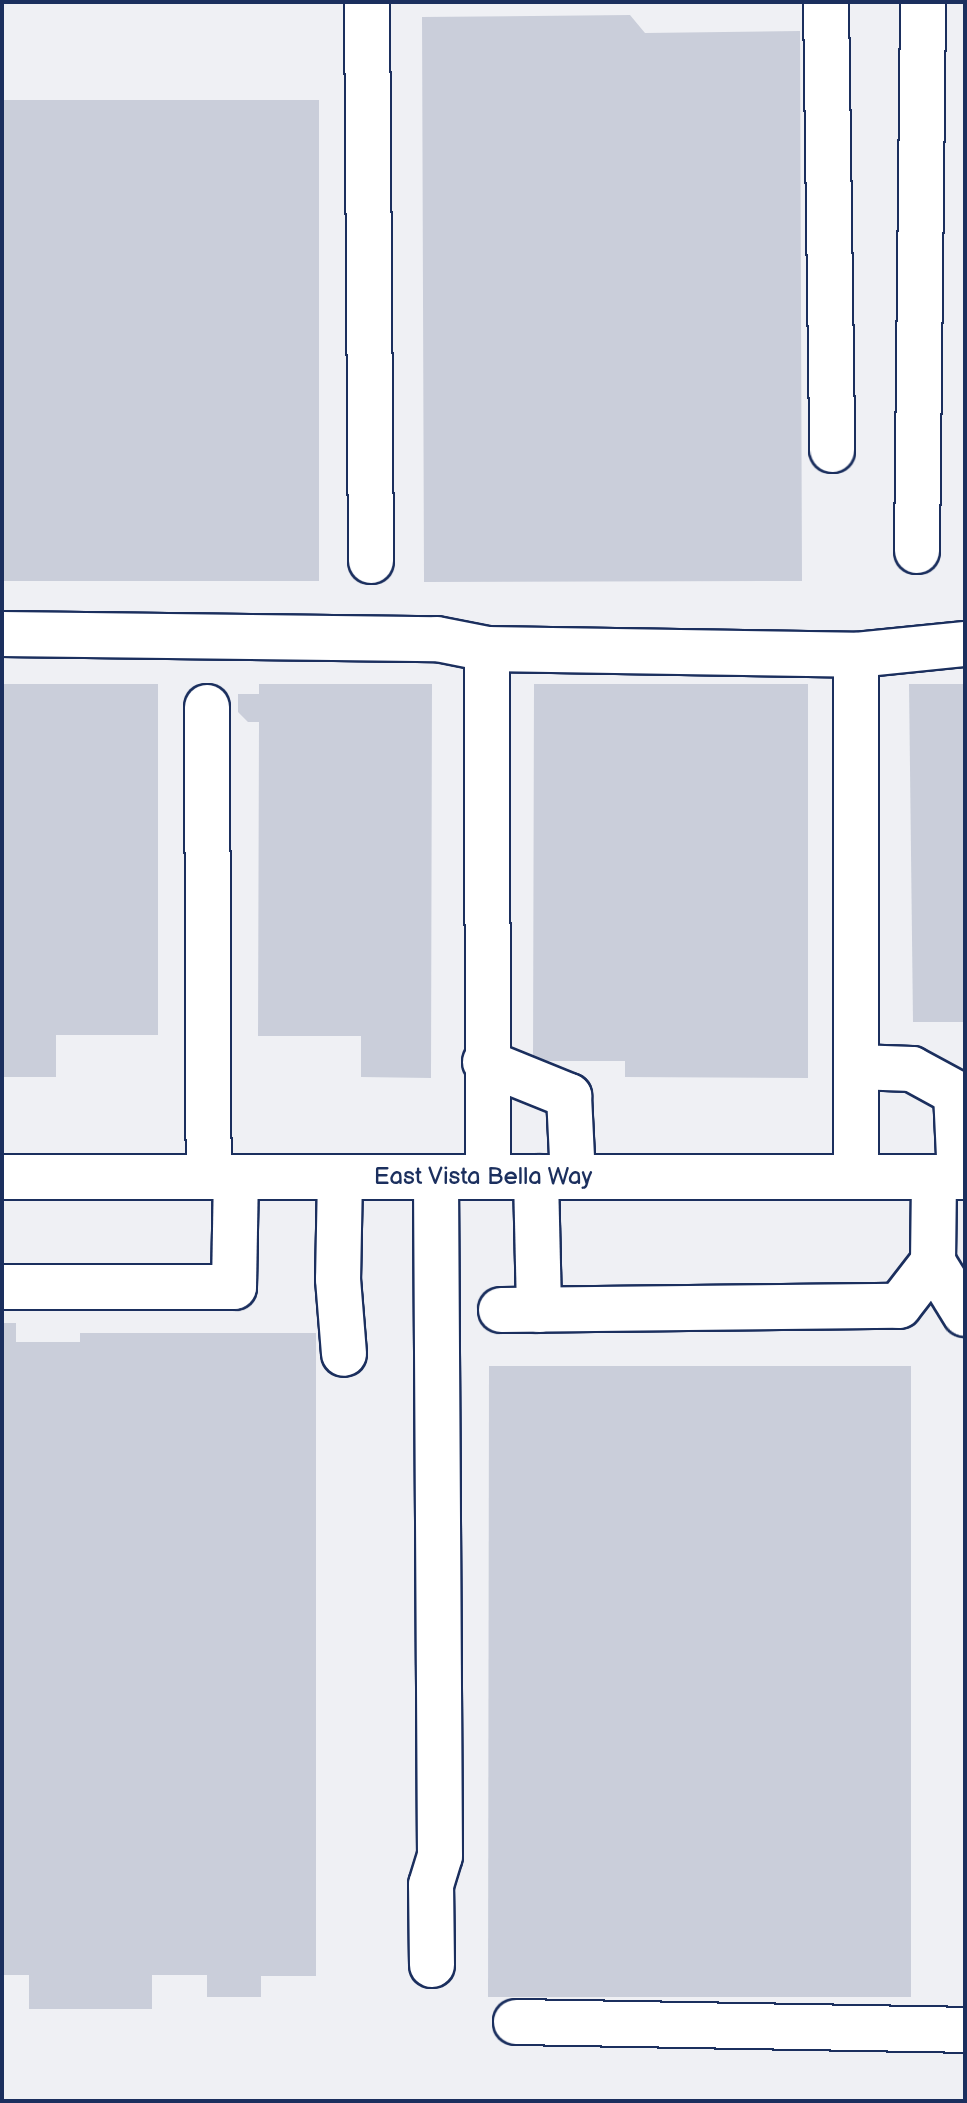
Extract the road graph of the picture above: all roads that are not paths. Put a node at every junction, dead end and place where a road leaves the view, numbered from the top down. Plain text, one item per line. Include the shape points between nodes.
1 (367, 2) edge
2 (826, 2) edge
3 (923, 2) edge
4 (832, 450) dead end
5 (917, 551) dead end
6 (371, 561) dead end
7 (2, 634) edge
8 (965, 644) edge
9 (487, 649) junction
10 (856, 655) junction
11 (207, 707) dead end
12 (485, 1062) junction
13 (856, 1067) junction
14 (960, 1091) edge
15 (2, 1177) edge
16 (222, 1177) junction
17 (340, 1177) junction
18 (436, 1177) junction
19 (488, 1177) junction
20 (554, 1177) junction
21 (856, 1177) junction
22 (953, 1177) edge
23 (933, 1262) junction
24 (2, 1287) edge
25 (965, 1314) edge
26 (344, 1354) dead end
27 (432, 1965) dead end
28 (516, 2022) dead end
29 (965, 2030) edge

1 - 6 street
2 - 4 street
3 - 5 street
7 - 9 street via 437,639
8 - 10 street
9 - 10 street
9 - 12 street
10 - 13 street
11 - 16 street
12 - 19 street
12 - 20 street via 569,1096
13 - 14 street via 912,1069
13 - 21 street
14 - 22 street
15 - 16 street, East Vista Bella Way
16 - 17 street, East Vista Bella Way
16 - 24 street via 234,1287
17 - 18 street, East Vista Bella Way
17 - 26 street via 338,1279
18 - 19 street, East Vista Bella Way
18 - 27 street via 440,1856 431,1885
19 - 20 street, East Vista Bella Way
20 - 21 street, East Vista Bella Way
20 - 23 street via 520,1310 899,1306
21 - 22 street, East Vista Bella Way
22 - 23 street
23 - 25 street
28 - 29 street

